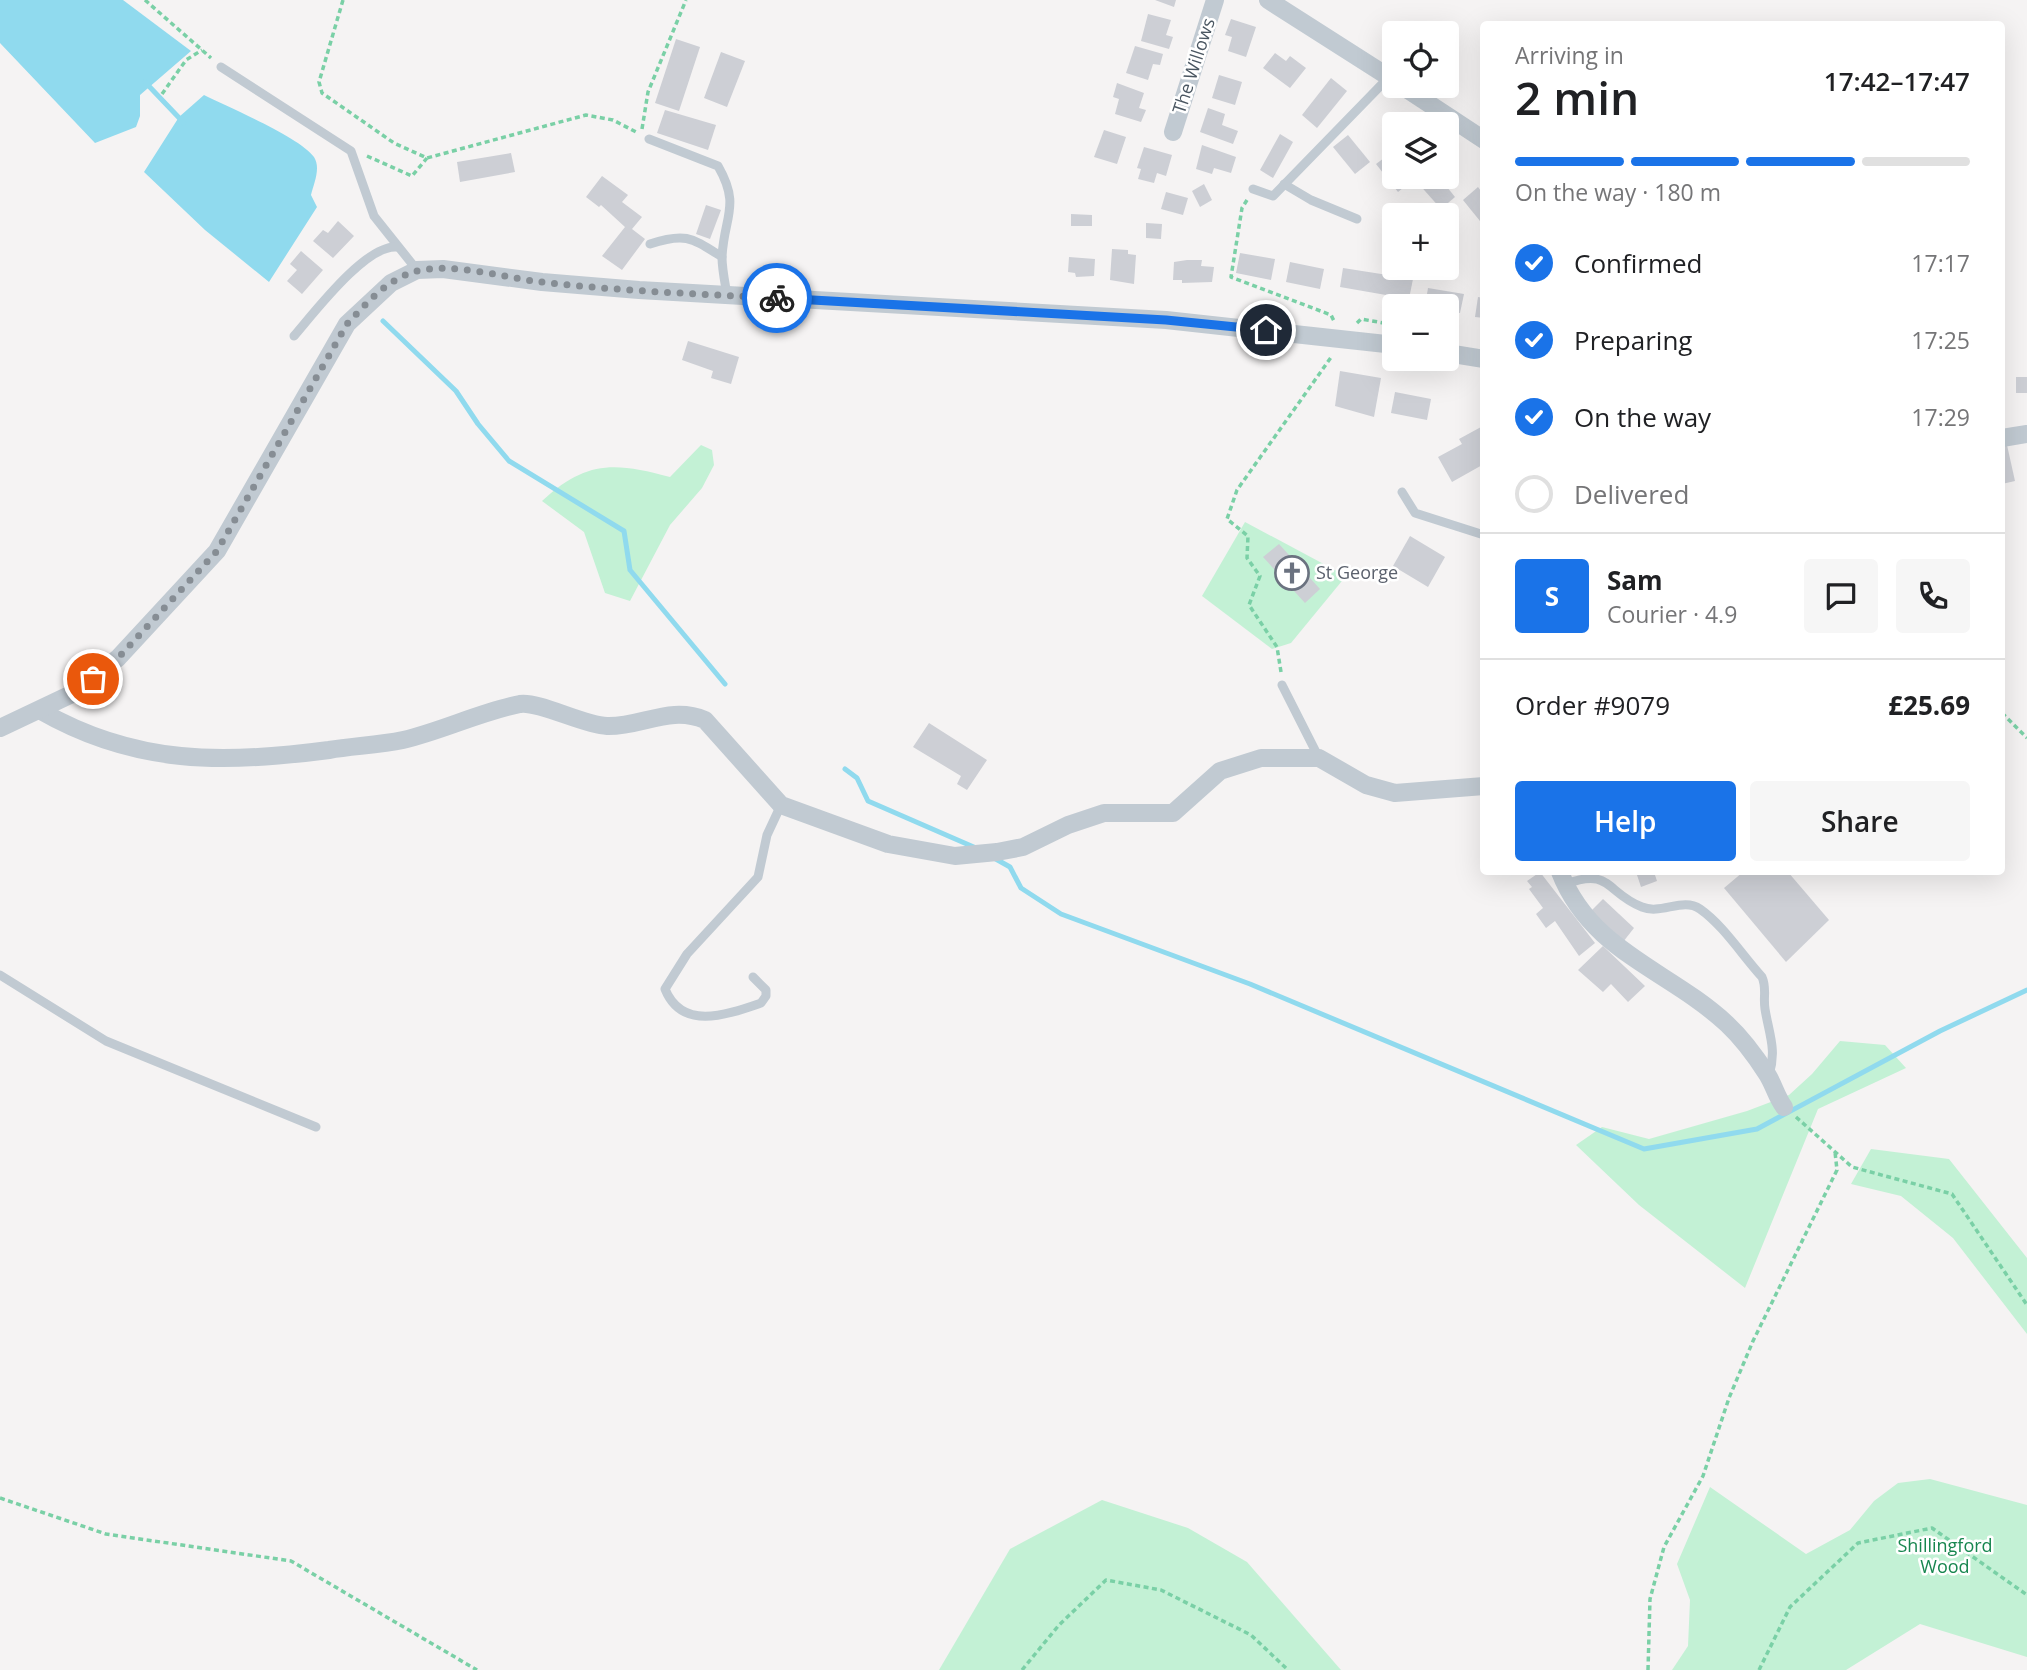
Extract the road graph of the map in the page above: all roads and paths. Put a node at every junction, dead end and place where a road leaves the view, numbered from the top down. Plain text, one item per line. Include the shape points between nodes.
1 (145, 0) edge
2 (343, 0) edge
3 (686, 0) edge
4 (1215, 0) edge
5 (1268, 0) edge
6 (202, 50) junction
7 (221, 67) joint
8 (1382, 73) edge
9 (1382, 93) edge
10 (162, 94) dead end
11 (1421, 98) edge
12 (1173, 132) dead end
13 (1480, 137) edge
14 (649, 139) dead end
15 (351, 151) junction
16 (427, 158) junction
17 (1284, 184) junction
18 (1254, 190) joint
19 (1357, 219) dead end
20 (650, 244) dead end
21 (397, 247) junction
22 (722, 257) junction
23 (417, 270) junction
24 (727, 295) junction
25 (294, 336) dead end
26 (1338, 344) junction
27 (1382, 345) edge
28 (1459, 356) edge
29 (1480, 358) edge
30 (2027, 434) edge
31 (2005, 438) edge
32 (1402, 492) dead end
33 (1480, 534) edge
34 (1282, 685) joint
35 (41, 711) junction
36 (2005, 716) edge
37 (0, 728) edge
38 (2027, 738) edge
39 (1319, 758) junction
40 (1480, 786) edge
41 (781, 805) junction
42 (1563, 878) edge
43 (0, 975) edge
44 (753, 977) dead end
45 (1769, 1077) junction
46 (1789, 1111) joint
47 (316, 1127) dead end
48 (1835, 1152) junction
49 (2027, 1305) edge
50 (0, 1498) edge
51 (2027, 1595) edge
52 (477, 1670) edge
53 (1022, 1670) edge
54 (1288, 1670) edge
55 (1648, 1670) edge
56 (1759, 1670) edge

1 - 6 path
2 - 16 path via 319,82 322,93 394,143
3 - 16 path via 648,92 641,135 613,120 586,115
4 - 12 street, The Willows
5 - 8 street
6 - 7 path
6 - 10 path via 181,65
7 - 15 lane
9 - 17 lane
11 - 13 street
14 - 22 lane via 718,166 731,191
15 - 16 path via 412,176
15 - 21 lane via 374,216
17 - 18 lane via 1273,196
17 - 19 lane
18 - 26 path via 1242,208 1231,277 1331,314
20 - 22 lane via 692,238
21 - 23 lane
21 - 25 lane via 379,251 354,271
22 - 24 lane
23 - 24 street
23 - 35 street via 391,283 347,324 217,551 118,658 76,692
24 - 26 street via 1166,320
26 - 27 street
26 - 34 path via 1237,490 1227,513 1227,519 1248,536 1247,558 1260,576 1249,605 1277,647
28 - 29 street
30 - 31 street
32 - 33 lane via 1415,513
34 - 39 lane
35 - 37 street
35 - 41 street via 79,733 132,748 202,759 262,759 403,740 523,704 606,726 673,713 692,715 705,720
36 - 38 path
39 - 40 street via 1366,785 1395,793
39 - 41 street via 1240,762 1220,771 1173,813 1104,813 1023,847 956,856 888,844
41 - 44 lane via 767,835 758,877 687,954 665,989 684,1015 708,1015 761,1003 766,990
42 - 45 street via 1589,921 1608,941 1704,1004 1742,1040
42 - 45 lane via 1592,877 1644,908 1662,910 1685,904 1702,910 1762,976 1774,1045
43 - 47 lane via 106,1041
45 - 46 street via 1773,1093
46 - 48 path
48 - 49 path via 1852,1167 1952,1194
48 - 55 path via 1837,1170 1753,1341 1703,1476 1664,1547 1650,1599
50 - 52 path via 106,1534 291,1561
51 - 56 path via 1932,1528 1858,1543 1790,1607
53 - 54 path via 1105,1580 1161,1590 1251,1635

